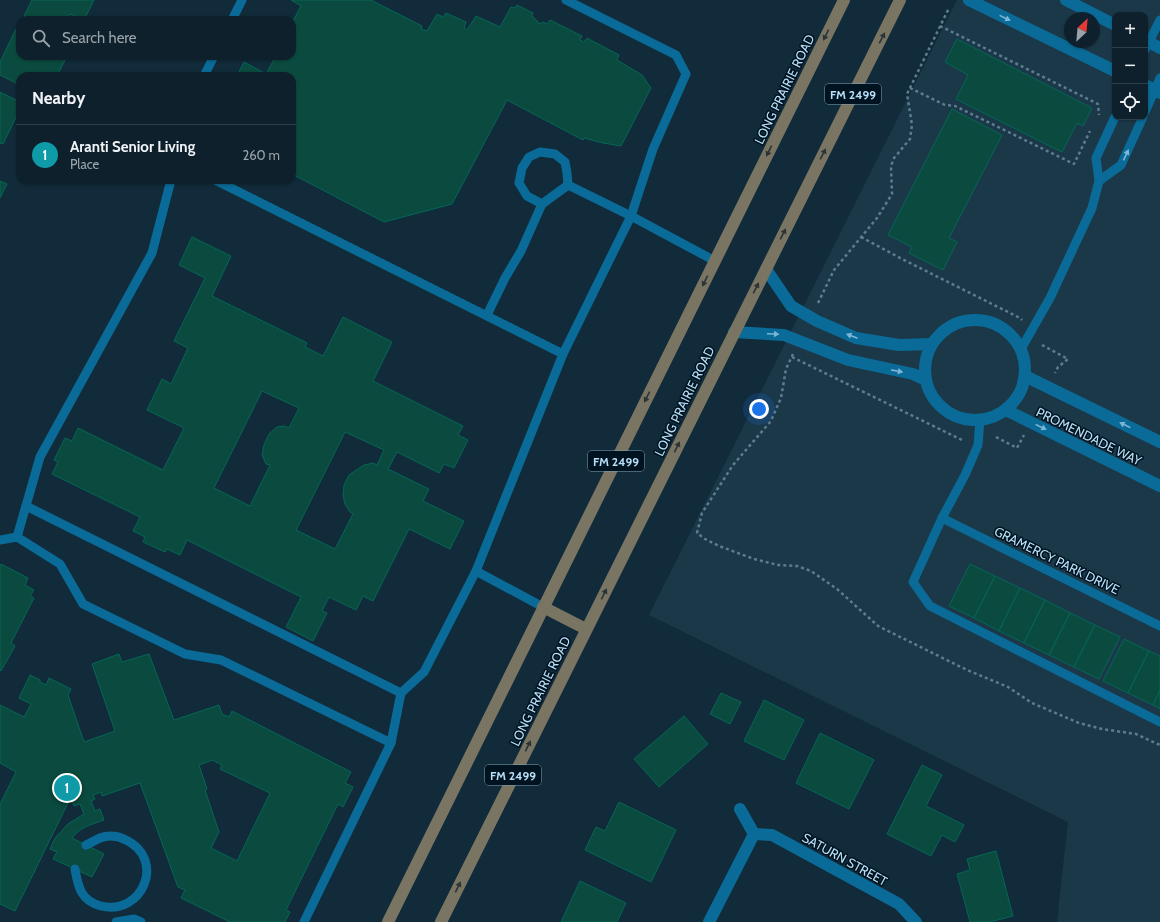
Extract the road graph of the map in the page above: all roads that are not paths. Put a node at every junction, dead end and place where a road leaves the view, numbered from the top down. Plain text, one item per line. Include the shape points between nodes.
1 (242, 0) edge
2 (566, 0) edge
3 (844, 0) edge
4 (900, 0) edge
5 (969, 0) edge
6 (1066, 0) edge
7 (234, 16) edge
8 (1160, 20) edge
9 (1112, 23) edge
10 (1148, 41) edge
11 (1148, 45) edge
12 (1160, 48) edge
13 (212, 60) edge
14 (1112, 70) edge
15 (206, 72) edge
16 (1160, 78) edge
17 (1153, 89) edge
18 (1148, 103) edge
19 (1114, 120) edge
20 (1142, 120) edge
21 (1099, 181) junction
22 (170, 184) edge
23 (223, 184) edge
24 (568, 185) junction
25 (542, 204) junction
26 (631, 216) junction
27 (715, 261) junction
28 (766, 269) junction
29 (487, 316) junction
30 (734, 332) junction
31 (932, 344) junction
32 (1021, 349) junction
33 (563, 354) junction
34 (1025, 376) junction
35 (926, 380) junction
36 (1006, 410) junction
37 (980, 420) junction
38 (1160, 442) edge
39 (1160, 486) edge
40 (26, 506) junction
41 (942, 518) junction
42 (17, 537) junction
43 (0, 540) edge
44 (476, 571) junction
45 (543, 607) junction
46 (1160, 626) edge
47 (586, 629) junction
48 (401, 694) junction
49 (1160, 722) edge
50 (391, 743) junction
51 (740, 809) dead end
52 (754, 834) junction
53 (86, 845) dead end
54 (75, 869) dead end
55 (130, 902) junction
56 (137, 920) edge
57 (116, 922) edge
58 (304, 922) edge
59 (388, 922) edge
60 (440, 922) edge
61 (709, 922) edge
62 (916, 922) edge

1 - 7 lane
2 - 26 lane via 676,55 686,74 653,149
3 -> 27 main road, LONG PRAIRIE ROAD / FM 2499
28 -> 4 main road, LONG PRAIRIE ROAD / FM 2499
5 -> 14 street
6 - 9 street
8 - 10 lane
11 - 12 street
13 - 15 lane
16 - 17 lane
17 - 18 lane
19 - 21 lane via 1096,158
21 -> 20 lane via 1121,165
21 - 32 lane via 1092,208 1050,298
22 - 40 lane via 152,253 40,457
23 - 29 lane
24 - 25 lane
24 - 25 lane via 565,162 554,154 540,152 529,157 522,168 519,183 526,196
24 - 26 lane
25 - 29 lane
26 - 27 lane
26 - 33 lane
27 -> 45 main road, LONG PRAIRIE ROAD / FM 2499
30 -> 28 main road, LONG PRAIRIE ROAD / FM 2499
31 -> 28 street via 899,345 856,338 817,321 791,306
29 - 33 lane
30 -> 35 street via 784,335 848,360 913,374
47 -> 30 main road, LONG PRAIRIE ROAD / FM 2499
31 - 32 street via 940,333 951,325 978,320 1004,328 1014,337
31 - 35 street via 926,361
32 - 34 street via 1025,362
33 - 44 lane
34 - 36 street via 1022,389
38 -> 34 street, PROMENDADE WAY
35 - 37 street via 931,394 952,414
36 - 37 street via 994,417
36 -> 39 street, PROMENDADE WAY
37 - 41 lane via 978,445
40 - 42 lane
40 - 48 lane
41 - 46 lane, GRAMERCY PARK DRIVE
41 - 49 lane via 913,582 930,606
42 - 43 lane
42 - 50 lane via 60,564 83,604 184,654 221,660
44 - 45 lane
44 - 48 lane via 424,672
45 - 47 main road
45 - 59 main road, LONG PRAIRIE ROAD / FM 2499
60 -> 47 main road, LONG PRAIRIE ROAD / FM 2499
48 - 50 lane
50 - 58 lane
51 - 52 street
52 - 61 street
52 - 62 street, SATURN STREET via 772,835 899,904
53 - 55 lane via 111,836 132,843 140,851 145,860 146,882 141,892
54 - 55 lane via 78,888 86,898 97,905 121,907
55 - 56 lane
56 - 57 lane

